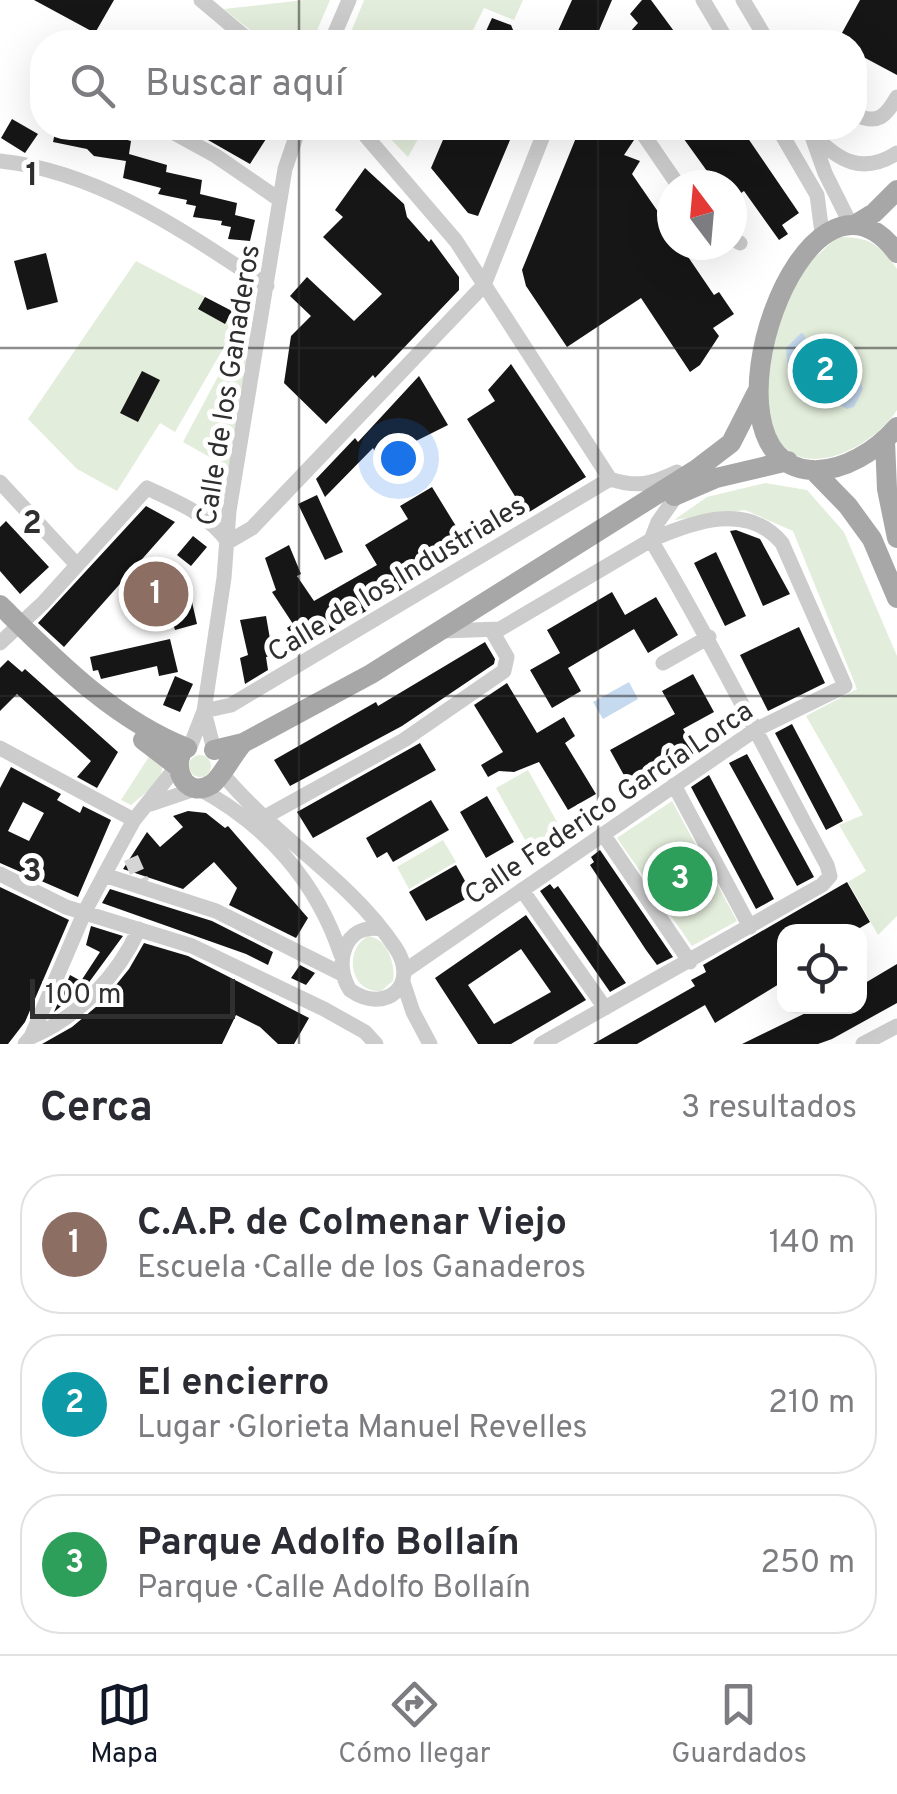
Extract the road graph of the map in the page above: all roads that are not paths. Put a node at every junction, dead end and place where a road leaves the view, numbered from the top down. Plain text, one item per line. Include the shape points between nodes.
1 (200, 0) edge
2 (349, 0) edge
3 (703, 0) edge
4 (743, 0) edge
5 (236, 30) edge
6 (336, 30) edge
7 (721, 30) edge
8 (761, 30) edge
9 (897, 97) edge
10 (867, 120) edge
11 (187, 140) edge
12 (294, 140) edge
13 (370, 140) edge
14 (541, 140) edge
15 (647, 140) edge
16 (785, 140) edge
17 (813, 140) edge
18 (819, 140) edge
19 (897, 153) edge
20 (0, 161) edge
21 (668, 170) edge
22 (897, 190) edge
23 (280, 200) junction
24 (853, 224) junction
25 (822, 232) junction
26 (897, 253) edge
27 (267, 286) junction
28 (484, 286) junction
29 (757, 392) junction
30 (891, 434) edge
31 (731, 443) junction
32 (788, 462) junction
33 (813, 470) junction
34 (610, 480) junction
35 (0, 482) edge
36 (677, 495) junction
37 (897, 538) edge
38 (651, 540) junction
39 (228, 542) junction
40 (571, 551) junction
41 (77, 564) junction
42 (897, 598) edge
43 (0, 605) edge
44 (8, 631) edge
45 (443, 631) junction
46 (492, 631) junction
47 (708, 637) junction
48 (663, 663) dead end
49 (204, 711) junction
50 (754, 730) junction
51 (243, 743) junction
52 (214, 750) junction
53 (2, 754) edge
54 (184, 754) junction
55 (221, 772) junction
56 (674, 785) junction
57 (198, 788) junction
58 (148, 805) junction
59 (263, 818) junction
60 (130, 827) junction
61 (603, 834) junction
62 (130, 858) tunnel mouth
63 (0, 874) edge
64 (104, 875) junction
65 (522, 890) junction
66 (85, 911) junction
67 (750, 927) junction
68 (139, 929) junction
69 (380, 929) junction
70 (341, 955) junction
71 (690, 962) junction
72 (404, 976) junction
73 (346, 982) junction
74 (605, 1008) junction
75 (324, 1009) junction
76 (897, 1026) edge
77 (370, 1038) edge
78 (429, 1039) edge
79 (28, 1041) edge
80 (541, 1044) edge
81 (862, 1044) edge

1 - 5 street
2 - 6 street
3 - 7 street
4 - 8 street
9 - 10 street via 887,114
11 - 23 street
12 - 23 street, Calle de los Ganaderos
13 - 28 street via 456,241
14 - 28 street
15 - 21 street
16 - 25 street via 817,195
17 - 24 street
18 - 19 street via 850,162 876,163
20 - 27 street via 32,164 143,206
22 - 24 main road
23 - 27 street, Calle de los Ganaderos
24 - 25 main road
24 - 26 main road
25 - 29 main road via 777,303
27 - 39 street, Calle de los Ganaderos
28 - 34 street
28 - 39 street via 252,528
29 - 31 main road
29 - 32 main road via 762,429
30 - 33 main road via 850,462
30 - 37 main road via 886,489
31 - 34 street via 655,483
31 - 40 main road
32 - 33 main road
32 - 36 main road via 716,478
33 - 42 main road via 872,539
34 - 49 street, Calle de los Industriales via 232,705
35 - 41 street
36 - 38 street
36 - 40 main road
38 - 46 street
38 - 47 street
38 - 50 street, Calle Federico García Lorca via 740,518 770,529 782,543 845,686
39 - 41 street via 196,511 148,488
39 - 49 street, Calle de los Ganaderos
40 - 45 main road
41 - 44 street
43 - 44 main road
44 - 54 main road via 120,727 156,748
45 - 46 street
45 - 51 main road
46 - 59 street via 507,658 504,670 404,740
47 - 48 street
47 - 50 street
49 - 52 street, Calle de los Ganaderos
49 - 54 street, Calle de los Ganaderos
50 - 56 street, Calle Federico García Lorca
50 - 67 street via 830,876
51 - 52 main road
51 - 55 main road
52 - 54 main road via 206,745
52 - 55 main road
53 - 60 street
54 - 57 main road via 186,784
54 - 58 street, Calle de los Ganaderos
55 - 57 main road
55 - 59 street
56 - 61 street, Calle Federico García Lorca
56 - 67 street
57 - 58 street
57 - 70 street via 282,850 318,901
58 - 60 street, Calle de los Ganaderos
59 - 69 street
60 - 62 street
60 - 64 street, Calle de los Ganaderos
61 - 65 street, Calle Federico García Lorca
61 - 71 street
63 - 66 street
64 - 66 street, Calle de los Ganaderos
64 - 73 street via 216,911
65 - 72 street, Calle Federico García Lorca
65 - 74 street
66 - 68 street
66 - 79 street, Calle de los Ganaderos
67 - 71 street
68 - 75 street via 192,946
68 - 79 street via 106,982
69 - 70 street via 355,934
69 - 72 street via 394,945
70 - 73 street
71 - 74 street
72 - 73 street via 381,999 359,997
72 - 78 street
73 - 75 street via 338,1001
73 - 77 street
74 - 80 street
75 - 77 street
76 - 81 street

